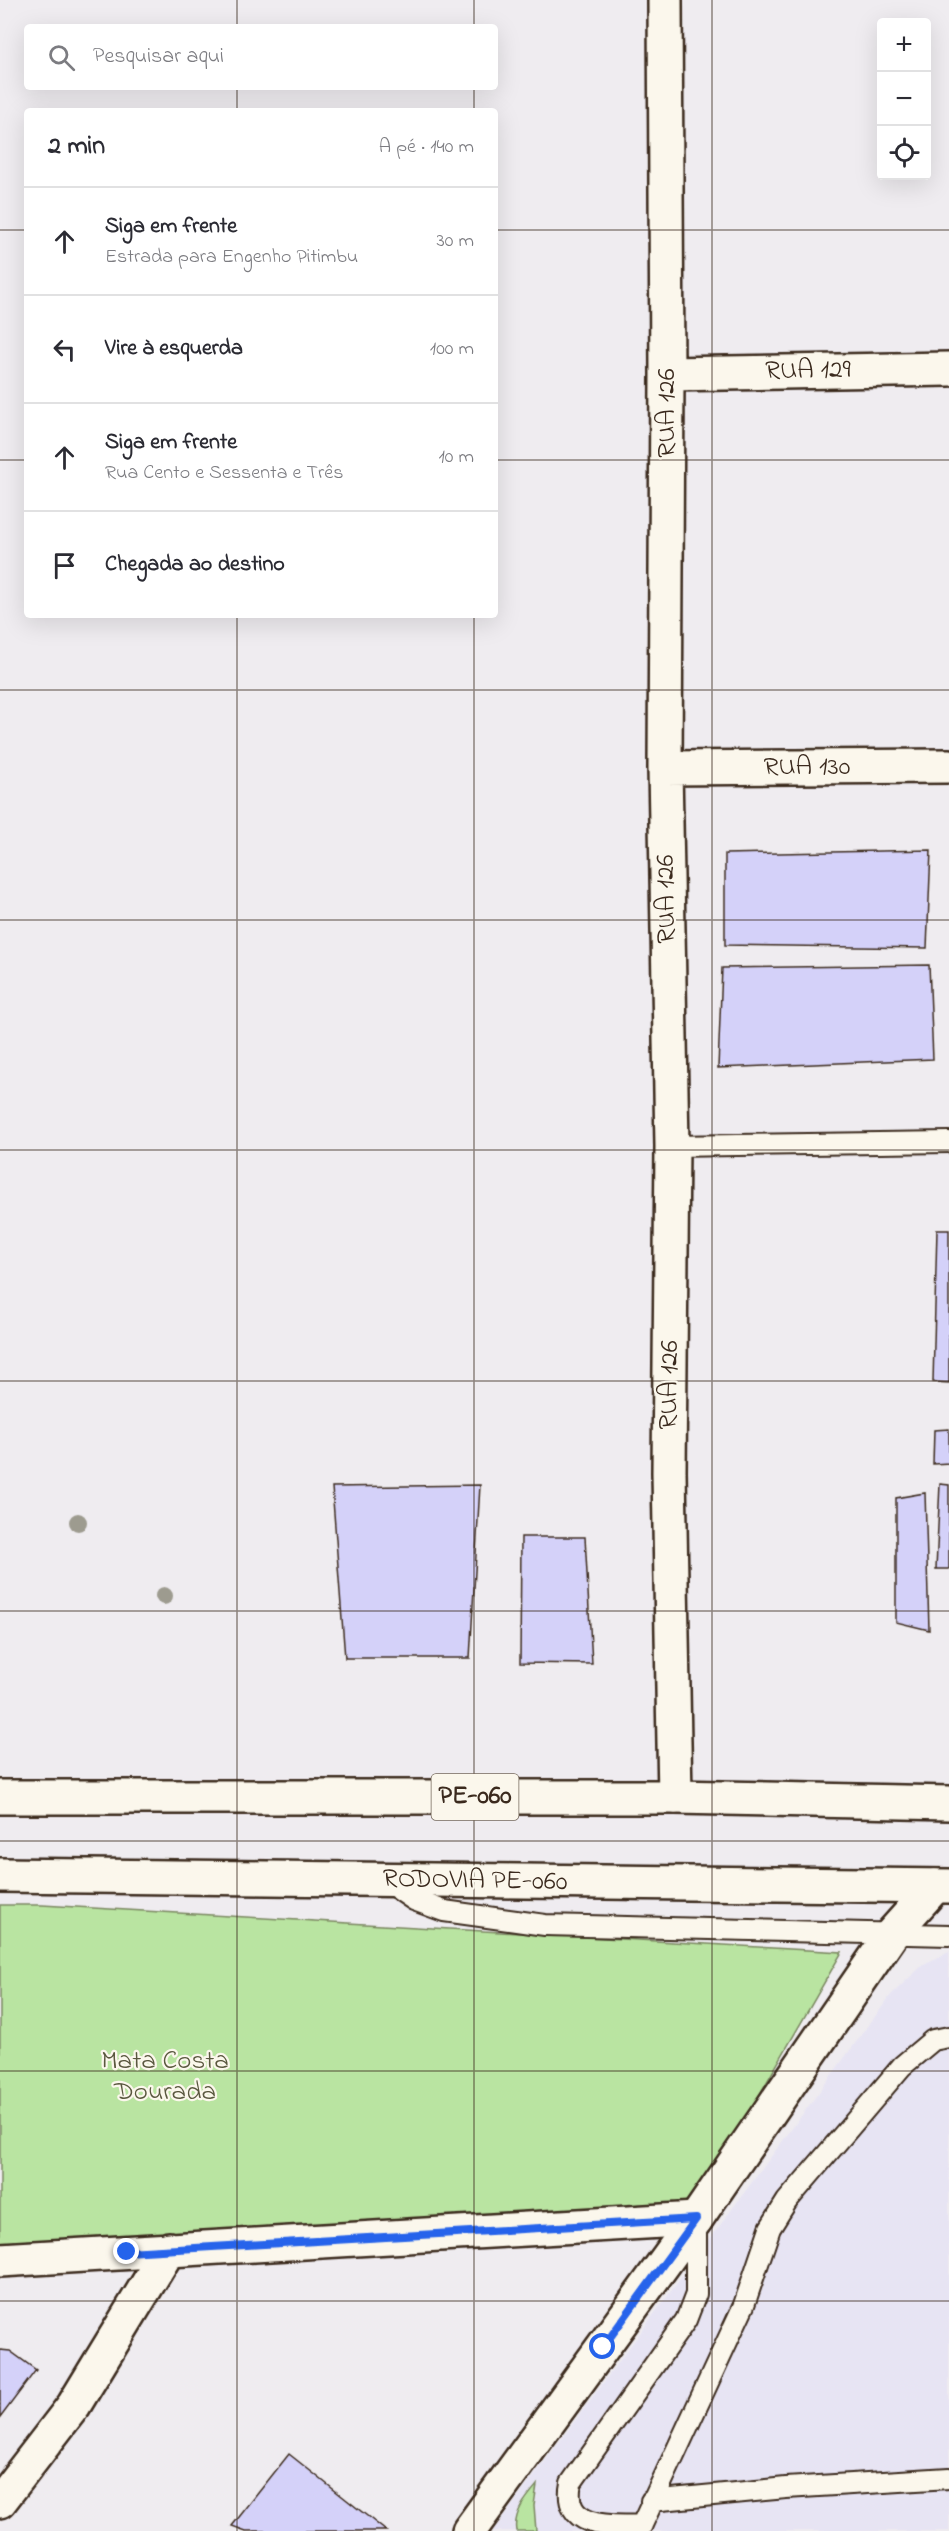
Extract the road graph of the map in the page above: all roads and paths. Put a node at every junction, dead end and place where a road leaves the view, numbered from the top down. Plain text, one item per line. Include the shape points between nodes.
1 (665, 0) edge
2 (949, 369) edge
3 (667, 374) junction
4 (949, 766) edge
5 (665, 768) junction
6 (949, 1142) edge
7 (672, 1146) junction
8 (0, 1797) edge
9 (675, 1797) junction
10 (949, 1803) edge
11 (0, 1875) edge
12 (384, 1880) junction
13 (942, 1886) edge
14 (891, 1935) junction
15 (949, 1935) edge
16 (949, 2037) edge
17 (696, 2219) junction
18 (169, 2249) junction
19 (0, 2260) edge
20 (949, 2478) edge
21 (0, 2501) edge
22 (651, 2501) junction
23 (479, 2524) edge
24 (641, 2528) edge

1 - 3 main road, RUA 126
2 - 3 main road, RUA 129
3 - 5 main road, RUA 126
4 - 5 main road, RUA 130
5 - 7 main road, RUA 126
6 - 7 lane
7 - 9 main road, RUA 126 via 669,1472
8 - 9 main road, PE-060
9 - 10 main road, PE-060
11 - 12 main road, RODOVIA PE-060
12 - 13 main road, RODOVIA PE-060
12 - 14 lane via 414,1900 444,1911 545,1925
13 - 14 main road
14 - 15 lane
14 - 17 main road
16 - 22 lane via 933,2040 902,2066 787,2201 770,2228 744,2305
17 - 18 main road
17 - 23 main road
17 - 24 lane via 696,2294 686,2320 571,2483 568,2496 575,2510 588,2521 602,2526
18 - 19 main road
18 - 21 main road via 74,2405
20 - 22 lane
22 - 24 lane

